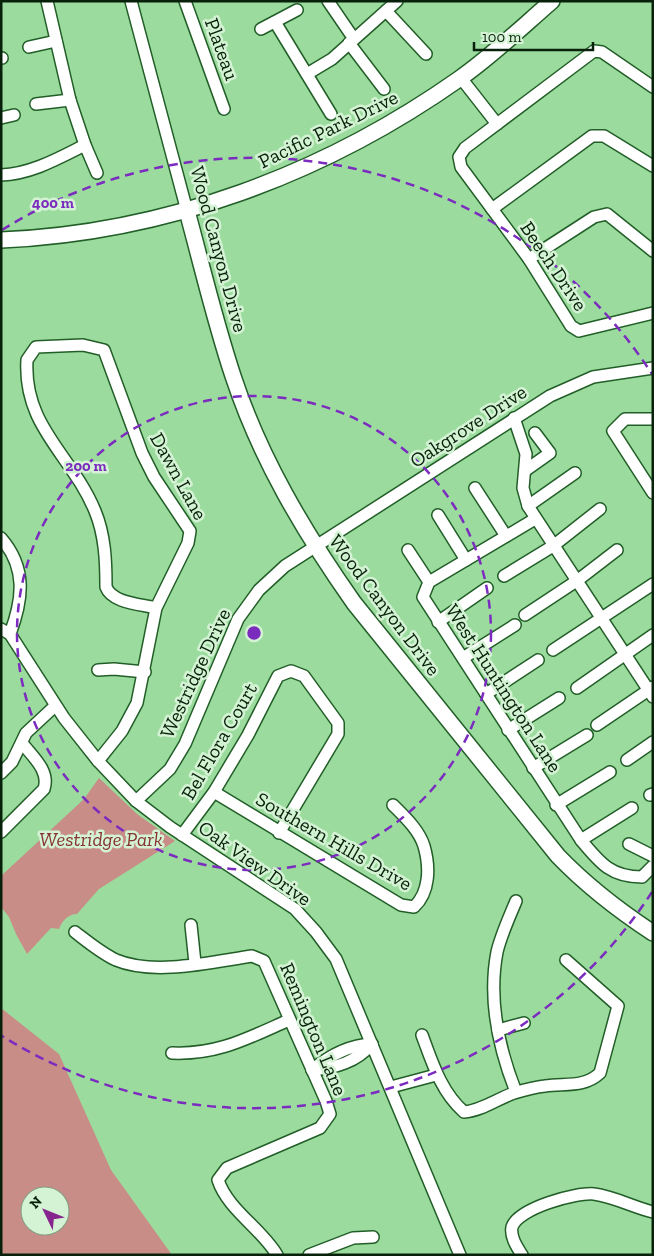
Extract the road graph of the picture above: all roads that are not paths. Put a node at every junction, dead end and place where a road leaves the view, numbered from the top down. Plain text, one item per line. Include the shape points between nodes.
1 (47, 1) edge
2 (131, 1) edge
3 (185, 1) edge
4 (328, 1) edge
5 (397, 1) edge
6 (552, 1) edge
7 (297, 10) dead end
8 (386, 11) junction
9 (275, 22) junction
10 (261, 29) dead end
11 (56, 41) junction
12 (351, 41) junction
13 (29, 47) dead end
14 (426, 54) dead end
15 (306, 74) junction
16 (461, 78) junction
17 (653, 87) edge
18 (384, 89) dead end
19 (70, 100) junction
20 (36, 104) dead end
21 (224, 109) dead end
22 (331, 114) dead end
23 (14, 115) dead end
24 (1, 118) edge
25 (498, 124) junction
26 (85, 145) junction
27 (653, 166) edge
28 (97, 173) dead end
29 (1, 175) edge
30 (492, 209) junction
31 (187, 212) junction
32 (1, 240) edge
33 (653, 251) edge
34 (529, 259) junction
35 (653, 313) edge
36 (653, 368) edge
37 (514, 418) junction
38 (653, 419) edge
39 (535, 433) dead end
40 (526, 470) junction
41 (575, 473) dead end
42 (475, 488) dead end
43 (653, 493) edge
44 (528, 506) junction
45 (600, 510) dead end
46 (438, 515) dead end
47 (535, 519) junction
48 (506, 536) junction
49 (1, 538) edge
50 (315, 546) junction
51 (553, 546) junction
52 (408, 550) dead end
53 (617, 550) dead end
54 (466, 560) junction
55 (504, 576) dead end
56 (578, 580) junction
57 (429, 582) junction
58 (653, 584) edge
59 (487, 588) dead end
60 (156, 608) junction
61 (525, 615) dead end
62 (602, 618) junction
63 (438, 622) junction
64 (515, 625) dead end
65 (6, 631) edge
66 (653, 635) edge
67 (553, 650) dead end
68 (626, 654) junction
69 (463, 658) junction
70 (538, 660) dead end
71 (98, 670) dead end
72 (145, 672) junction
73 (577, 688) dead end
74 (651, 692) edge
75 (486, 694) junction
76 (560, 698) dead end
77 (55, 706) junction
78 (597, 725) dead end
79 (508, 730) junction
80 (587, 735) dead end
81 (653, 742) edge
82 (22, 743) junction
83 (6, 759) edge
84 (627, 760) dead end
85 (98, 761) junction
86 (533, 768) junction
87 (610, 772) dead end
88 (1, 773) edge
89 (214, 792) junction
90 (136, 800) junction
91 (393, 805) dead end
92 (556, 805) junction
93 (632, 808) dead end
94 (1, 832) edge
95 (279, 833) junction
96 (182, 835) junction
97 (581, 840) junction
98 (629, 844) dead end
99 (653, 856) edge
100 (653, 866) edge
101 (516, 901) dead end
102 (191, 925) dead end
103 (75, 932) dead end
104 (653, 933) edge
105 (566, 960) dead end
106 (195, 963) junction
107 (290, 1020) junction
108 (524, 1023) dead end
109 (498, 1030) junction
110 (422, 1035) dead end
111 (372, 1044) junction
112 (172, 1053) dead end
113 (312, 1070) junction
114 (436, 1075) junction
115 (391, 1088) junction
116 (516, 1092) junction
117 (653, 1212) edge
118 (373, 1237) dead end
119 (277, 1255) edge
120 (309, 1255) edge
121 (460, 1255) edge
122 (522, 1255) edge

1 - 11 street
2 - 31 street, Wood Canyon Drive
3 - 21 street, Plateau
4 - 12 street
5 - 8 street
6 - 16 main road, Pacific Park Drive
7 - 9 street
8 - 12 street
8 - 14 street
9 - 10 street
9 - 15 street
11 - 13 street
11 - 19 street
12 - 15 street via 332,59
12 - 18 street
15 - 22 street
16 - 25 street
16 - 31 main road, Pacific Park Drive via 412,111 321,160
17 - 25 street via 602,52 594,51
19 - 20 street
19 - 26 street
23 - 24 street
25 - 30 street, Beech Drive via 465,148 459,157 461,167
26 - 28 street
26 - 29 street via 43,165
27 - 30 street via 604,136 592,136
30 - 34 street, Beech Drive
31 - 32 main road, Pacific Park Drive via 113,229
31 - 50 main road, Wood Canyon Drive via 233,376 267,460
33 - 34 street via 607,214 594,217
34 - 35 street, Beech Drive via 571,326 579,331
36 - 37 street, Oakgrove Drive via 593,377 550,396
37 - 40 street via 526,454
37 - 50 street, Oakgrove Drive
38 - 43 street via 625,419 613,431
39 - 40 street via 550,453
40 - 44 street via 523,488
41 - 44 street
42 - 48 street
44 - 47 street
45 - 51 street
46 - 54 street
47 - 48 street
47 - 51 street
48 - 54 street
49 - 65 street via 11,549 20,577 20,607
50 - 90 street, Westridge Drive via 272,578 238,618 185,744 170,769
50 - 104 main road, Wood Canyon Drive via 354,603 558,856 613,907
51 - 55 street
51 - 56 street
52 - 57 street
53 - 56 street
54 - 57 street
56 - 61 street
56 - 62 street
57 - 63 street, West Huntington Lane via 423,597
58 - 62 street
59 - 63 street
60 - 60 street, Dawn Lane via 188,543 190,531 142,453 104,350 97,346 36,347 27,360 26,370 31,400 37,418 95,511 103,540 108,593 114,598
60 - 72 street, Dawn Lane
62 - 67 street
62 - 68 street
63 - 69 street, West Huntington Lane
64 - 69 street
65 - 77 street, Oak View Drive
66 - 68 street
68 - 73 street
68 - 74 street
69 - 75 street, West Huntington Lane
70 - 75 street
71 - 72 street via 114,668
72 - 85 street, Dawn Lane via 131,717
74 - 78 street
75 - 79 street, West Huntington Lane
76 - 79 street
77 - 82 street via 26,732
77 - 85 street, Oak View Drive
79 - 86 street, West Huntington Lane
80 - 86 street
81 - 84 street
82 - 83 street
82 - 94 street via 45,773 46,783 44,789
83 - 88 street
85 - 90 street, Oak View Drive
86 - 92 street, West Huntington Lane
87 - 92 street
89 - 95 street, Southern Hills Drive
89 - 95 street, Bel Flora Court via 278,676 291,671 304,676 338,723 338,734
89 - 96 street, Bel Flora Court
90 - 96 street, Oak View Drive
91 - 95 street, Southern Hills Drive via 411,824 424,846 428,883 423,898 414,907 401,904
92 - 97 street, West Huntington Lane
93 - 97 street
96 - 111 street, Oak View Drive via 295,909 316,932 336,958
97 - 100 street, West Huntington Lane via 603,865 626,876 642,877
98 - 99 street
101 - 109 street via 497,952 494,1002
102 - 106 street
103 - 106 street, Remington Lane via 116,960 142,968
105 - 116 street via 618,1006 600,1073 592,1080 575,1084
106 - 107 street, Remington Lane via 252,956 264,961
107 - 112 street via 225,1047 197,1054
107 - 113 street, Remington Lane
108 - 109 street
109 - 116 street
110 - 114 street
111 - 113 street via 357,1045 338,1060
111 - 115 street, Oak View Drive
113 - 119 street, Remington Lane via 330,1114 320,1128 227,1168 218,1180 223,1194 269,1241
114 - 115 street
114 - 116 street via 464,1112 475,1111
115 - 121 street, Oak View Drive
117 - 122 street via 593,1194 550,1202 513,1225 511,1233
118 - 120 street via 353,1238

